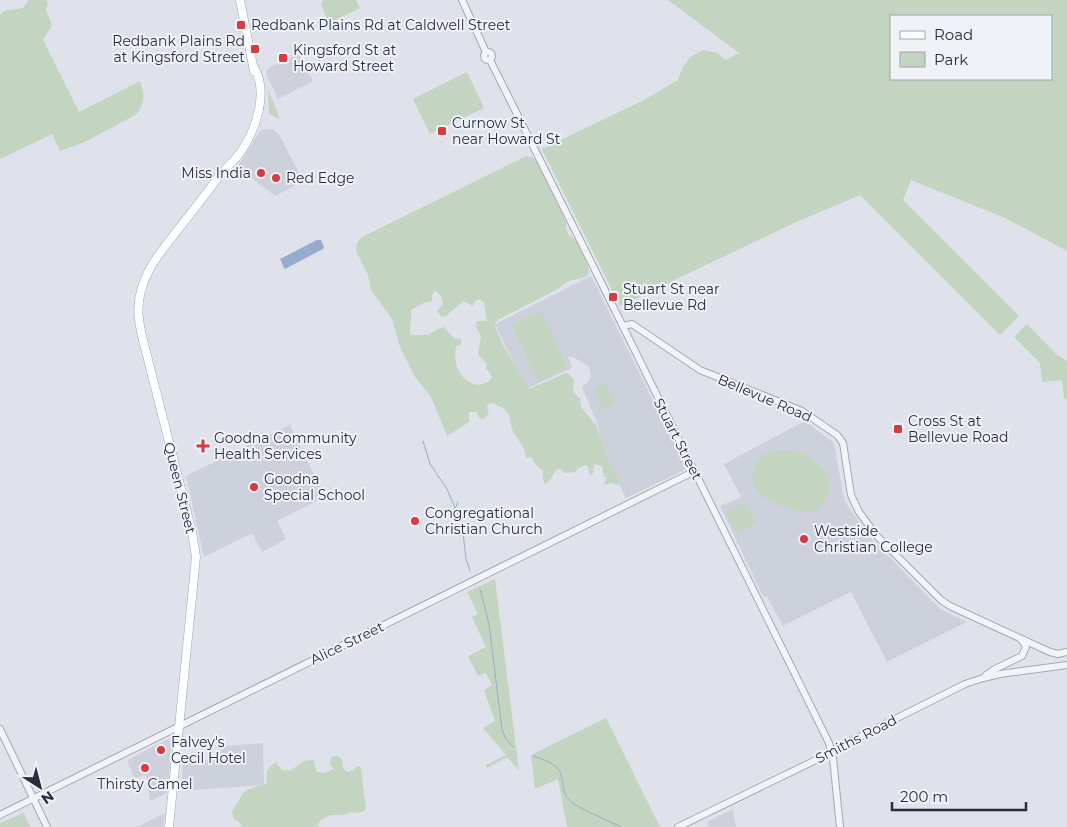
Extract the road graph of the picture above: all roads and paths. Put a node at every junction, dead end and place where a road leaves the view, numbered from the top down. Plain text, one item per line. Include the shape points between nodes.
1 (240, 0) edge
2 (462, 0) edge
3 (623, 326) junction
4 (695, 472) junction
5 (1020, 639) junction
6 (1067, 652) edge
7 (1067, 666) edge
8 (1040, 669) junction
9 (1067, 669) edge
10 (983, 678) junction
11 (181, 708) junction
12 (196, 718) junction
13 (179, 726) junction
14 (0, 729) edge
15 (164, 734) junction
16 (178, 742) junction
17 (831, 752) junction
18 (34, 799) junction
19 (0, 815) edge
20 (47, 827) edge
21 (170, 827) edge
22 (678, 827) edge
23 (840, 827) edge

1 - 11 main road, Queen Street via 254,67 255,99 246,136 154,261 138,304 143,340 196,557
2 - 3 street, Stuart Street via 486,52 484,58 490,60
3 - 4 street, Stuart Street
3 - 5 street, Bellevue Road via 632,324 700,370 802,411 829,428 843,443 853,500 876,535 946,604
4 - 12 street, Alice Street
4 - 17 street, Stuart Street
5 - 6 street via 1050,652
5 - 10 street via 1026,647 1022,656
7 - 8 street, Smiths Road
8 - 9 street, Smiths Road
8 - 10 street, Smiths Road
10 - 17 street, Smiths Road
11 - 12 street via 187,716
11 - 13 main road, Queen Street
12 - 13 street, Alice Street
13 - 15 street, Alice Street
13 - 16 main road, Queen Street
14 - 18 street
15 - 16 street
15 - 18 street, Alice Street
16 - 21 main road, Queen Street
17 - 22 street, Smiths Road
17 - 23 street, Stuart Street
18 - 19 street, Alice Street
18 - 20 street

